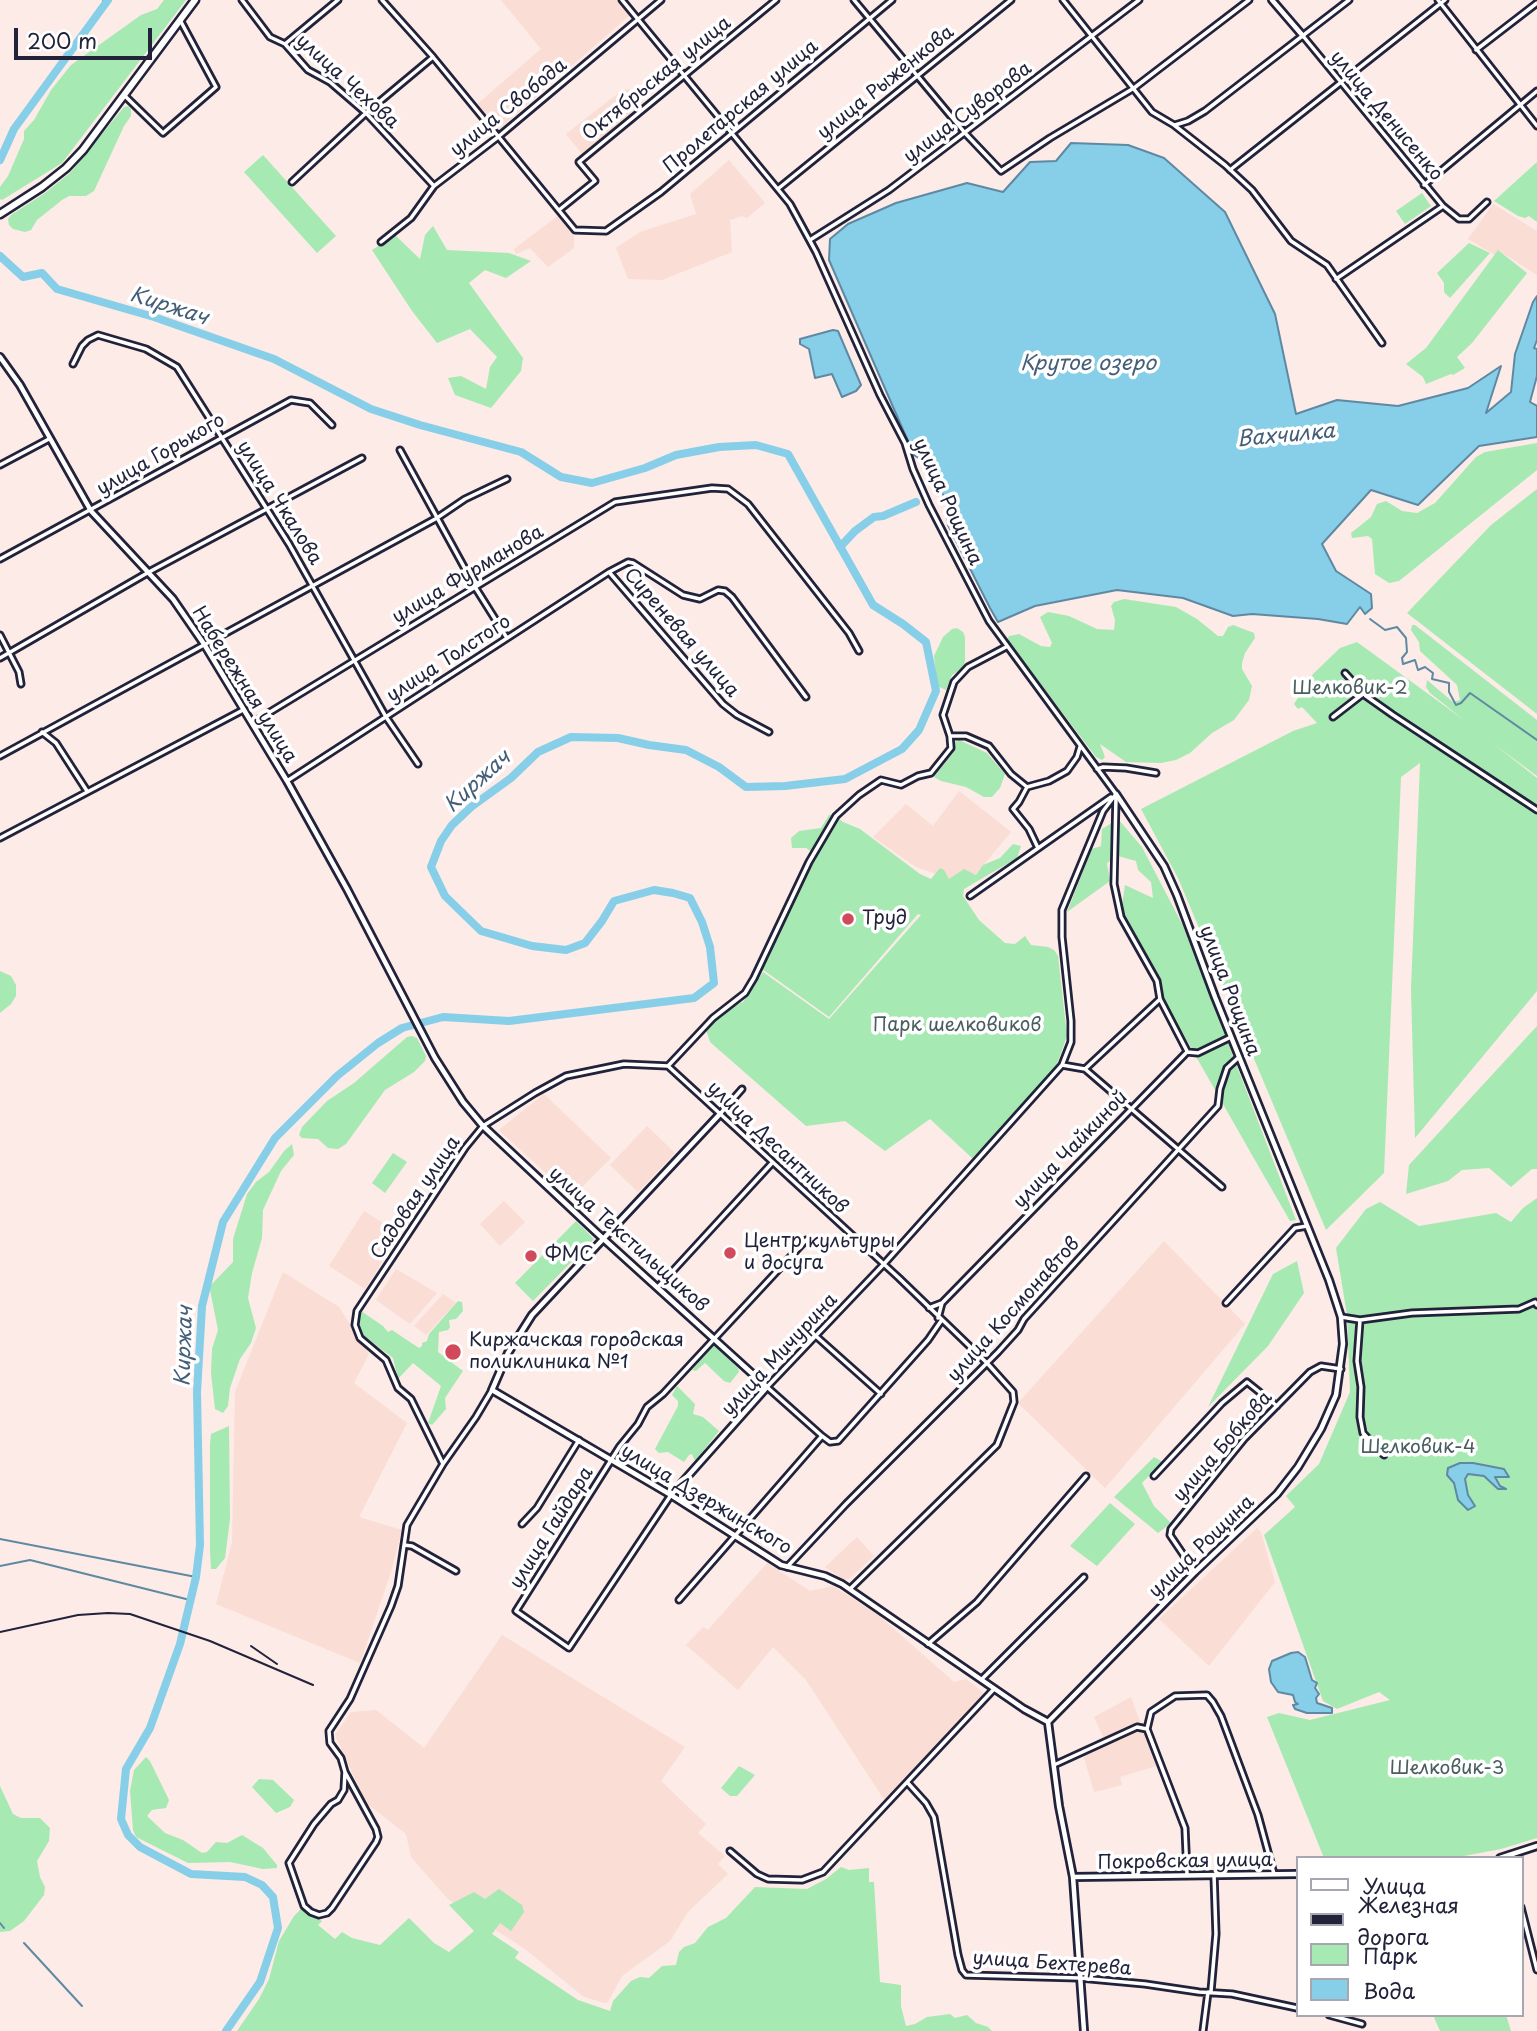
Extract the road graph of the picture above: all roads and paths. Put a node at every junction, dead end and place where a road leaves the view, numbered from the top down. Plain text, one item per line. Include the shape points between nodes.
1 (195, 0) edge
2 (242, 0) edge
3 (338, 0) edge
4 (382, 0) edge
5 (622, 0) edge
6 (661, 0) edge
7 (776, 0) edge
8 (854, 0) edge
9 (892, 0) edge
10 (1011, 0) edge
11 (1063, 0) edge
12 (1139, 0) edge
13 (1249, 0) edge
14 (1272, 0) edge
15 (1349, 0) edge
16 (1441, 1) edge
17 (1537, 4) edge
18 (870, 18) junction
19 (638, 19) junction
20 (180, 20) junction
21 (1303, 36) junction
22 (1091, 37) junction
23 (285, 44) junction
24 (1476, 50) junction
25 (433, 57) junction
26 (685, 75) junction
27 (919, 75) junction
28 (1339, 82) junction
29 (1134, 88) junction
30 (1537, 91) edge
31 (125, 96) junction
32 (1520, 106) junction
33 (366, 113) junction
34 (1174, 125) junction
35 (1537, 126) edge
36 (732, 132) junction
37 (965, 133) junction
38 (498, 137) junction
39 (1230, 170) junction
40 (292, 181) dead end
41 (1424, 185) junction
42 (434, 186) junction
43 (779, 188) junction
44 (1487, 202) dead end
45 (1443, 206) junction
46 (559, 210) junction
47 (2, 213) edge
48 (810, 240) junction
49 (381, 242) dead end
50 (1336, 279) junction
51 (1382, 343) dead end
52 (0, 357) edge
53 (73, 365) dead end
54 (332, 425) dead end
55 (221, 437) junction
56 (49, 439) junction
57 (400, 450) dead end
58 (362, 458) dead end
59 (0, 465) edge
60 (507, 479) dead end
61 (266, 510) junction
62 (91, 511) junction
63 (437, 518) junction
64 (0, 559) edge
65 (149, 572) junction
66 (609, 572) junction
67 (313, 585) junction
68 (475, 587) junction
69 (0, 635) edge
70 (507, 638) junction
71 (204, 644) junction
72 (1006, 647) junction
73 (859, 651) dead end
74 (10, 653) junction
75 (0, 658) edge
76 (354, 660) junction
77 (1345, 673) dead end
78 (21, 684) dead end
79 (1364, 694) junction
80 (806, 697) dead end
81 (243, 710) junction
82 (386, 717) junction
83 (1333, 717) dead end
84 (252, 723) junction
85 (42, 732) junction
86 (769, 732) dead end
87 (950, 736) junction
88 (1080, 747) junction
89 (0, 756) edge
90 (418, 764) dead end
91 (1097, 769) junction
92 (1156, 773) dead end
93 (287, 781) junction
94 (1027, 787) junction
95 (87, 791) junction
96 (1116, 794) junction
97 (1095, 808) junction
98 (1537, 810) edge
99 (1103, 811) junction
100 (0, 838) edge
101 (1038, 848) junction
102 (970, 896) dead end
103 (1160, 999) junction
104 (1231, 1037) junction
105 (432, 1051) joint
106 (1187, 1052) junction
107 (1239, 1057) junction
108 (1062, 1065) junction
109 (668, 1066) junction
110 (1084, 1069) junction
111 (742, 1089) dead end
112 (1132, 1107) junction
113 (720, 1114) junction
114 (483, 1126) junction
115 (1178, 1149) junction
116 (772, 1163) junction
117 (1222, 1187) dead end
118 (1307, 1226) junction
119 (603, 1239) junction
120 (806, 1240) dead end
121 (883, 1265) junction
122 (657, 1287) junction
123 (942, 1303) junction
124 (1227, 1303) dead end
125 (1537, 1305) edge
126 (929, 1308) junction
127 (1341, 1317) junction
128 (939, 1320) junction
129 (1360, 1320) junction
130 (817, 1337) junction
131 (714, 1339) junction
132 (987, 1363) junction
133 (1341, 1368) junction
134 (768, 1387) junction
135 (492, 1390) junction
136 (881, 1394) junction
137 (1277, 1406) junction
138 (822, 1436) junction
139 (579, 1440) junction
140 (1384, 1455) dead end
141 (612, 1460) junction
142 (443, 1464) junction
143 (1086, 1476) dead end
144 (1154, 1476) dead end
145 (671, 1495) junction
146 (522, 1524) dead end
147 (734, 1535) junction
148 (404, 1545) junction
149 (787, 1567) junction
150 (456, 1571) dead end
151 (1195, 1572) junction
152 (1084, 1577) dead end
153 (850, 1589) junction
154 (679, 1601) dead end
155 (928, 1644) junction
156 (569, 1648) joint
157 (981, 1680) junction
158 (994, 1689) junction
159 (1048, 1722) junction
160 (1147, 1729) junction
161 (1054, 1765) junction
162 (345, 1772) junction
163 (907, 1782) junction
164 (1537, 1846) edge
165 (730, 1851) dead end
166 (1507, 1856) edge
167 (1187, 1874) junction
168 (1274, 1874) junction
169 (1296, 1874) edge
170 (1214, 1875) junction
171 (1073, 1877) junction
172 (1523, 1915) edge
173 (1537, 1970) edge
174 (1080, 1978) junction
175 (1210, 1992) junction
176 (1296, 2008) edge
177 (1336, 2017) edge
178 (1362, 2024) dead end
179 (1084, 2031) edge
180 (1203, 2031) edge

1 - 20 main road
2 - 23 street, улица Чехова via 270,37
3 - 23 street
4 - 25 street
5 - 19 street, улица Рощина
6 - 19 street, улица Свобода
7 - 26 street, Октябрьская улица
8 - 18 street
9 - 18 street, Пролетарская улица
10 - 27 street, улица Рыженкова
11 - 22 street
12 - 22 street, улица Суворова
13 - 29 street
14 - 21 street, улица Денисенко
15 - 21 street
16 - 24 street
16 - 28 street
17 - 24 street
18 - 27 street
18 - 36 street, Пролетарская улица
19 - 26 street, улица Рощина
19 - 38 street, улица Свобода
20 - 31 main road
20 - 31 street via 216,87 163,133
21 - 28 street, улица Денисенко
21 - 34 street via 1205,111
22 - 29 street
22 - 37 street, улица Суворова
23 - 33 street, улица Чехова via 308,70
24 - 32 street
25 - 33 street
25 - 38 street
26 - 36 street, улица Рощина
26 - 46 street, Октябрьская улица via 579,162 595,181
27 - 37 street
27 - 43 street, улица Рыженкова
28 - 39 street
28 - 41 street, улица Денисенко
29 - 34 street via 1152,113
29 - 37 street via 1001,171
30 - 32 street
31 - 47 main road via 66,168
32 - 35 street
32 - 41 street
33 - 40 street
33 - 42 street, улица Чехова
34 - 39 street
36 - 43 street, улица Рощина
36 - 46 street, Пролетарская улица via 661,192 606,230 575,230
37 - 48 street, улица Суворова via 889,190
38 - 42 street, улица Свобода
38 - 46 street
39 - 50 street via 1252,190 1291,241 1327,265
41 - 45 street, улица Денисенко
42 - 49 street, улица Свобода via 411,218
43 - 48 street, улица Рощина
44 - 45 street, улица Денисенко via 1469,219 1459,219
45 - 50 street
48 - 72 street, улица Рощина via 905,443 929,505
50 - 51 street
52 - 56 street, Набережная улица
53 - 55 street, улица Чкалова via 82,346 98,335 146,349 177,367
54 - 55 street, улица Горького via 310,402 291,400
55 - 61 street, улица Чкалова
55 - 62 street, улица Горького
56 - 59 street
56 - 62 street, Набережная улица
57 - 63 street
58 - 61 street
60 - 63 street
61 - 65 street
61 - 67 street, улица Чкалова
62 - 64 street, улица Горького
62 - 65 street, Набережная улица
63 - 67 street
63 - 68 street
65 - 71 street, Набережная улица
65 - 74 street
66 - 70 street, улица Толстого
66 - 80 street, улица Толстого via 628,562 684,595 699,599 725,591
66 - 86 street, Сиреневая улица via 723,704
67 - 71 street
67 - 76 street, улица Чкалова
68 - 70 street
68 - 73 street, улица Фурманова via 615,502 728,489 748,504
68 - 76 street, улица Фурманова
69 - 74 street
70 - 82 street, улица Толстого
71 - 81 street, Набережная улица
71 - 85 street
72 - 87 street via 968,667 954,682 943,715
72 - 88 street, улица Рощина
74 - 75 street
74 - 78 street
76 - 82 street, улица Чкалова
76 - 84 street, улица Фурманова
77 - 79 street
79 - 83 street
79 - 98 street
81 - 84 street, Набережная улица
81 - 95 street
82 - 90 street, улица Чкалова
82 - 93 street, улица Толстого
84 - 93 street, Набережная улица
85 - 89 street
85 - 95 street via 56,743
87 - 94 street via 966,736 989,746
87 - 109 street via 951,748 931,773 901,785 881,780 836,816 745,993 713,1018
88 - 91 street, улица Рощина
88 - 94 street via 1067,771
91 - 92 street
91 - 96 street, улица Рощина
93 - 105 street, Набережная улица
94 - 101 street via 1013,809
95 - 100 street
96 - 97 street
96 - 99 street
96 - 103 street via 1114,884 1121,916 1157,981
96 - 104 street, улица Рощина via 1164,866
97 - 99 street
97 - 101 street
99 - 108 street via 1062,910 1071,1021 1071,1042
101 - 102 street
103 - 106 street
103 - 110 street
104 - 106 street, улица Чайкиной via 1198,1053
104 - 107 street, улица Рощина
105 - 114 street, улица Текстильщиков
106 - 112 street, улица Чайкиной
107 - 115 street, улица Космонавтов via 1227,1068 1218,1106
107 - 118 street, улица Рощина
108 - 110 street
108 - 121 street, улица Мичурина
109 - 113 street, улица Десантников
109 - 114 street, Садовая улица via 624,1064 566,1076
110 - 112 street
111 - 113 street
112 - 115 street
112 - 123 street, улица Чайкиной
113 - 116 street, улица Десантников
113 - 119 street
114 - 119 street, улица Текстильщиков
114 - 142 street, Садовая улица via 357,1311 355,1325 360,1338 386,1360 398,1388 411,1399
115 - 117 street
115 - 132 street, улица Космонавтов
116 - 121 street, улица Десантников
116 - 122 street
118 - 124 street via 1295,1228
118 - 127 street, улица Рощина
119 - 122 street, улица Текстильщиков
119 - 135 street via 531,1315
120 - 131 street, улица Гайдара
121 - 126 street, улица Десантников
121 - 130 street, улица Мичурина
122 - 131 street, улица Текстильщиков
123 - 126 street, улица Чайкиной
123 - 128 street, улица Чайкиной
125 - 129 street
126 - 128 street, улица Десантников
127 - 129 street
127 - 133 street, улица Рощина
128 - 132 street
128 - 136 street, улица Чайкиной via 929,1340
129 - 140 street via 1360,1417 1363,1433
130 - 134 street, улица Мичурина
130 - 136 street
131 - 134 street, улица Текстильщиков
131 - 141 street, улица Гайдара via 647,1407
132 - 149 street, улица Космонавтов
132 - 153 street via 1011,1389 1014,1402 997,1445
133 - 137 street, улица Бобкова via 1321,1366 1310,1372
133 - 151 street, улица Рощина via 1336,1395 1298,1467 1277,1494
134 - 138 street, улица Текстильщиков
134 - 145 street, улица Мичурина
135 - 139 street, улица Дзержинского
135 - 142 street
136 - 138 street, улица Чайкиной via 838,1441
137 - 144 street via 1247,1382
137 - 151 street, улица Бобкова via 1171,1529 1170,1535
138 - 147 street
139 - 141 street, улица Дзержинского
139 - 146 street
141 - 145 street, улица Дзержинского
141 - 156 street, улица Гайдара via 516,1611
142 - 148 street via 407,1525
143 - 155 street via 977,1602
145 - 147 street, улица Дзержинского
145 - 156 street, улица Мичурина
147 - 149 street, улица Дзержинского
147 - 154 street
148 - 150 street
148 - 162 street via 391,1606 328,1737
149 - 153 street, улица Дзержинского via 825,1576
151 - 159 street, улица Рощина
152 - 157 street
153 - 155 street, улица Дзержинского
155 - 157 street, улица Дзержинского
157 - 158 street, улица Дзержинского
158 - 159 street, улица Дзержинского
158 - 163 street
159 - 161 street
160 - 161 street via 1137,1727
160 - 167 street via 1185,1828
160 - 168 street via 1151,1712 1175,1696 1206,1695 1213,1702 1258,1815
161 - 171 street
162 - 162 street via 377,1837 327,1913 319,1915 304,1906 289,1863 314,1824 341,1796
163 - 165 street via 832,1864 812,1877 790,1881 762,1877
163 - 174 street, улица Бехтерева via 934,1817 963,1972 969,1976
164 - 166 street
167 - 170 street, Покровская улица
167 - 171 street, Покровская улица
168 - 169 street, Покровская улица
168 - 170 street, Покровская улица
170 - 175 street via 1216,1934
171 - 174 street
172 - 173 street
174 - 175 street, улица Бехтерева
174 - 179 street
175 - 176 street, улица Бехтерева
175 - 180 street
177 - 178 street

